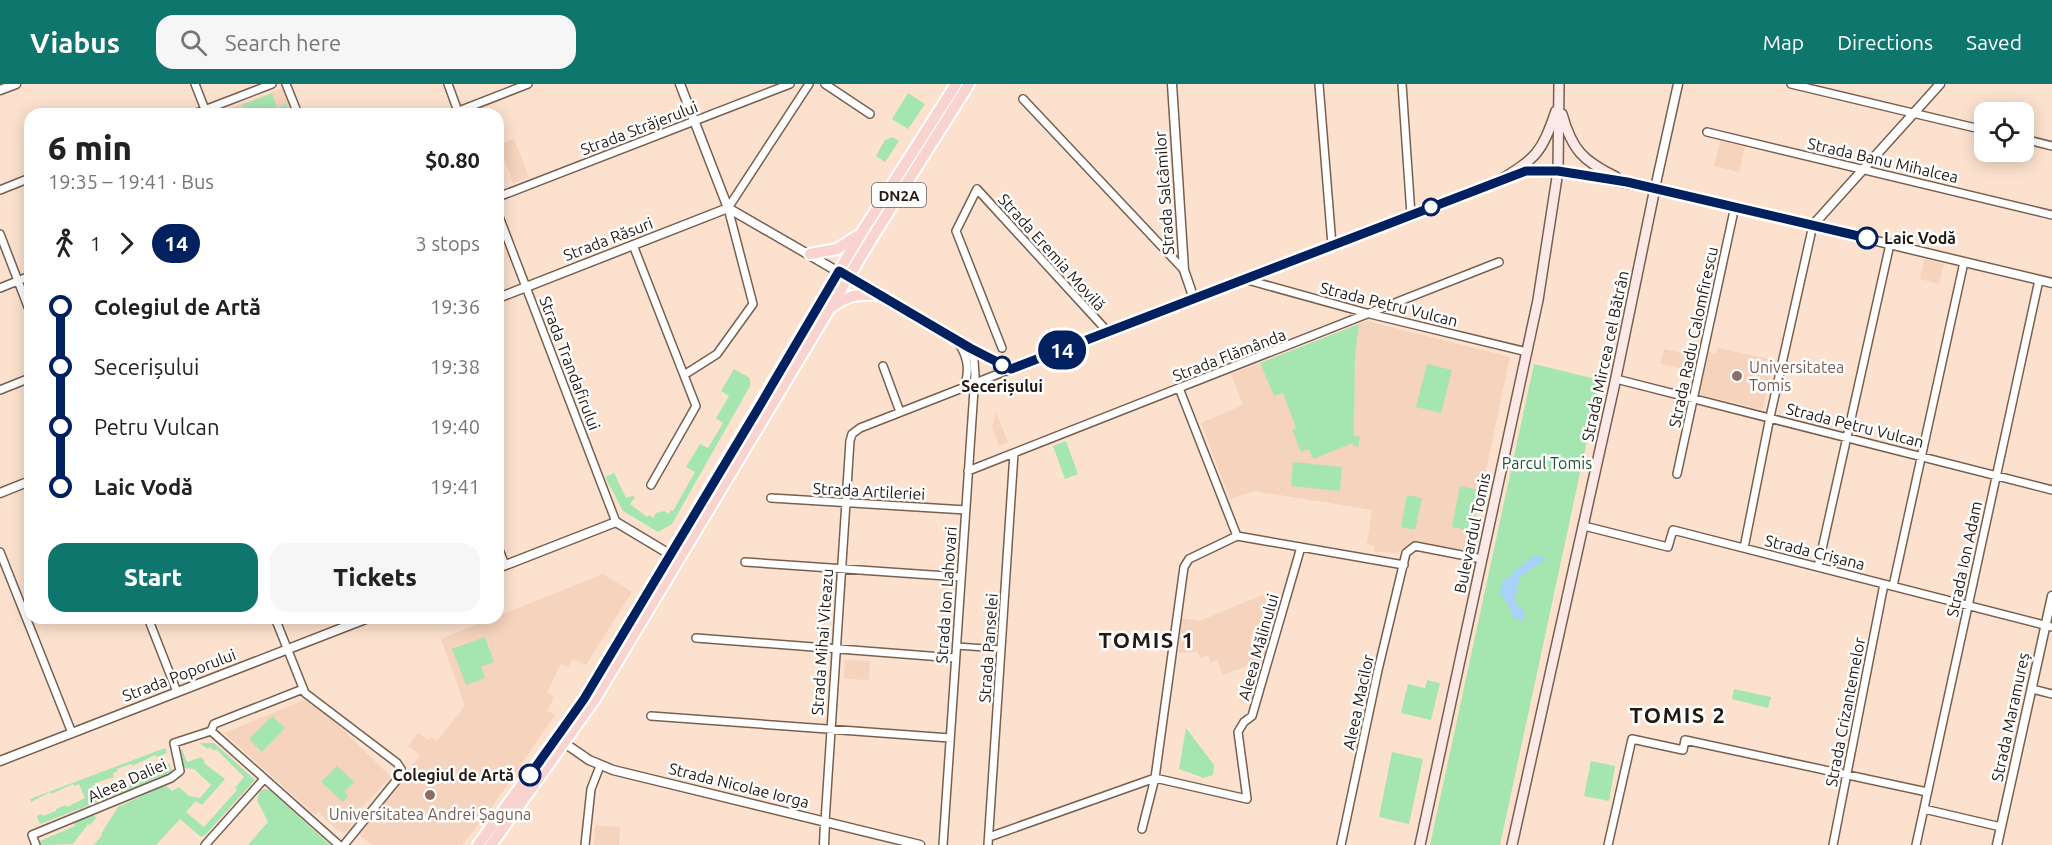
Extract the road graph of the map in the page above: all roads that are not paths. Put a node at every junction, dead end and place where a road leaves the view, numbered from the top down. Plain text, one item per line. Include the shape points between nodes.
1 (16, 84) edge
2 (195, 84) edge
3 (272, 84) edge
4 (286, 84) edge
5 (448, 84) edge
6 (528, 84) edge
7 (680, 84) edge
8 (790, 84) edge
9 (809, 84) edge
10 (825, 84) edge
11 (956, 84) edge
12 (969, 84) edge
13 (1172, 84) edge
14 (1319, 84) edge
15 (1402, 84) edge
16 (1559, 84) edge
17 (1678, 84) edge
18 (1791, 84) edge
19 (1940, 84) edge
20 (0, 90) edge
21 (1023, 99) dead end
22 (1559, 104) junction
23 (204, 108) edge
24 (215, 108) edge
25 (296, 108) edge
26 (455, 108) edge
27 (468, 108) edge
28 (1913, 113) junction
29 (870, 114) dead end
30 (695, 121) junction
31 (1974, 128) edge
32 (1707, 132) dead end
33 (2034, 142) edge
34 (2052, 146) edge
35 (1863, 170) junction
36 (1558, 171) junction
37 (24, 180) edge
38 (1499, 181) junction
39 (1627, 182) junction
40 (1655, 188) junction
41 (0, 190) edge
42 (504, 195) edge
43 (1735, 206) junction
44 (728, 208) junction
45 (2052, 214) edge
46 (1411, 215) junction
47 (1813, 225) junction
48 (504, 230) edge
49 (862, 232) junction
50 (0, 234) edge
51 (1890, 244) junction
52 (633, 245) junction
53 (1332, 245) junction
54 (810, 254) junction
55 (1499, 262) dead end
56 (1964, 262) junction
57 (1184, 270) junction
58 (844, 274) junction
59 (24, 278) edge
60 (1244, 279) junction
61 (2039, 280) junction
62 (18, 281) junction
63 (2052, 283) edge
64 (526, 287) junction
65 (0, 288) edge
66 (24, 296) edge
67 (504, 296) edge
68 (883, 296) junction
69 (1194, 299) junction
70 (827, 311) junction
71 (1370, 314) junction
72 (1108, 332) junction
73 (956, 339) junction
74 (970, 348) junction
75 (1002, 348) dead end
76 (1527, 352) junction
77 (883, 366) dead end
78 (1011, 369) junction
79 (684, 375) junction
80 (1616, 379) junction
81 (24, 380) edge
82 (974, 384) junction
83 (964, 388) junction
84 (1179, 388) junction
85 (0, 390) edge
86 (1694, 398) junction
87 (900, 412) junction
88 (1770, 417) junction
89 (1847, 437) junction
90 (1014, 453) junction
91 (1922, 457) junction
92 (968, 471) junction
93 (1677, 474) dead end
94 (1996, 476) junction
95 (24, 483) edge
96 (651, 485) dead end
97 (2052, 490) edge
98 (0, 493) edge
99 (771, 498) dead end
100 (846, 503) junction
101 (966, 510) junction
102 (616, 522) junction
103 (1584, 526) junction
104 (1237, 536) junction
105 (1301, 547) junction
106 (1744, 548) junction
107 (0, 552) edge
108 (670, 555) junction
109 (1482, 559) junction
110 (745, 562) dead end
111 (504, 565) edge
112 (1404, 566) junction
113 (1818, 567) junction
114 (842, 569) junction
115 (961, 577) junction
116 (1884, 584) junction
117 (1893, 586) junction
118 (2052, 596) edge
119 (1968, 606) junction
120 (24, 612) edge
121 (29, 624) edge
122 (150, 624) edge
123 (277, 624) edge
124 (353, 624) edge
125 (2049, 626) edge
126 (696, 638) dead end
127 (956, 646) junction
128 (837, 649) junction
129 (1001, 649) junction
130 (287, 650) junction
131 (955, 658) junction
132 (2032, 688) junction
133 (303, 689) junction
134 (177, 692) junction
135 (2052, 693) edge
136 (651, 716) dead end
137 (211, 730) junction
138 (831, 730) junction
139 (72, 733) junction
140 (950, 738) junction
141 (561, 740) junction
142 (0, 761) edge
143 (600, 766) junction
144 (1847, 774) junction
145 (1155, 778) junction
146 (264, 779) junction
147 (1927, 792) junction
148 (1924, 809) junction
149 (825, 822) junction
150 (2001, 827) junction
151 (1142, 829) dead end
152 (989, 841) edge
153 (36, 845) edge
154 (205, 845) edge
155 (339, 845) edge
156 (344, 845) edge
157 (478, 845) edge
158 (491, 845) edge
159 (585, 845) edge
160 (824, 845) edge
161 (920, 845) edge
162 (943, 845) edge
163 (1341, 845) edge
164 (1420, 845) edge
165 (1512, 845) edge
166 (1608, 845) edge
167 (1833, 845) edge
168 (1916, 845) edge
169 (1997, 845) edge

1 - 20 street
2 - 23 street
3 - 24 street
4 - 25 street
5 - 26 street
6 - 27 street
7 - 30 street
8 - 30 street, Strada Străjerului
9 - 44 street
10 - 29 street
11 - 49 main road
12 - 58 main road, DN2A
13 - 57 street, Strada Salcâmilor
14 - 53 street
15 - 46 street
16 - 22 main road, Bulevardul Tomis
17 - 40 street, Strada Mircea cel Bătrân
18 - 28 street
19 - 28 street
21 - 57 street
22 - 36 main road, Bulevardul Tomis
22 - 38 main road via 1538,153
22 - 39 main road via 1568,135 1580,154
28 - 31 street
28 - 35 street
30 - 42 street, Strada Străjerului
30 - 44 street
32 - 35 street, Strada Banu Mihalcea
33 - 34 street
35 - 45 street, Strada Banu Mihalcea
35 - 47 street
36 - 38 street via 1526,171
36 - 39 main road
36 - 76 main road, Bulevardul Tomis
37 - 41 street
38 - 46 street
39 - 40 main road
40 - 43 street
40 - 80 main road, Strada Mircea cel Bătrân
43 - 47 street
43 - 86 street, Strada Radu Calomfirescu
44 - 52 street, Strada Răsuri
44 - 54 street
44 - 79 street via 753,304 717,354
46 - 53 street
47 - 51 street
47 - 88 street
48 - 64 street, Strada Trandafirului
49 - 54 main road via 837,249
49 - 58 main road
50 - 62 street
51 - 56 street
51 - 89 street
52 - 64 street, Strada Răsuri
52 - 79 street
53 - 60 street
54 - 58 street
55 - 71 street, Strada Flămânda
56 - 61 street
56 - 91 street
57 - 69 street, Strada Salcâmilor
58 - 68 street
58 - 70 main road, DN2A
58 - 108 main road, DN2A
59 - 62 street
60 - 69 street
60 - 71 street, Strada Petru Vulcan
61 - 63 street
61 - 94 street, Strada Ion Adam
62 - 65 street
62 - 66 street
64 - 67 street, Strada Răsuri
64 - 102 street, Strada Trandafirului
68 - 70 main road via 852,295
68 - 73 street
69 - 72 street
70 - 141 main road, DN2A via 595,699
71 - 76 street, Strada Petru Vulcan
71 - 84 street, Strada Flămânda
72 - 75 street, Strada Eremia Movilă via 977,189 956,231
72 - 78 street
73 - 74 street
73 - 83 street via 968,369
74 - 78 street
74 - 82 street, Strada Ion Lahovari
76 - 109 main road, Bulevardul Tomis
77 - 87 street
78 - 82 street
79 - 96 street via 696,406
80 - 86 street, Strada Petru Vulcan
80 - 103 main road, Strada Mircea cel Bătrân
81 - 85 street
82 - 83 street
82 - 92 street, Strada Ion Lahovari
83 - 87 street
84 - 90 street, Strada Flămânda
84 - 104 street
86 - 88 street, Strada Petru Vulcan
86 - 93 street, Strada Radu Calomfirescu
87 - 100 street, Strada Mihai Viteazu via 852,434
88 - 89 street, Strada Petru Vulcan
88 - 106 street
89 - 91 street, Strada Petru Vulcan
89 - 113 street
90 - 92 street, Strada Flămânda
90 - 129 street, Strada Panselei
91 - 94 street, Strada Petru Vulcan
91 - 117 street
92 - 101 street, Strada Ion Lahovari
94 - 97 street, Strada Petru Vulcan
94 - 119 street, Strada Ion Adam
95 - 98 street
99 - 100 street, Strada Artileriei
100 - 101 street, Strada Artileriei
100 - 114 street, Strada Mihai Viteazu
101 - 115 street, Strada Ion Lahovari
102 - 108 street
102 - 111 street
103 - 106 street, Strada Crișana via 1668,547 1673,530
103 - 165 main road, Strada Mircea cel Bătrân
104 - 105 street
104 - 145 street via 1189,558 1184,567
105 - 112 street
105 - 145 street, Aleea Mălinului via 1252,716 1238,732 1247,799
106 - 113 street, Strada Crișana
107 - 120 street
108 - 141 main road, DN2A
109 - 112 street via 1415,546 1406,553
109 - 164 main road, Bulevardul Tomis
110 - 114 street
112 - 163 street, Aleea Macilor
113 - 116 street, Strada Crișana
114 - 115 street
114 - 128 street, Strada Mihai Viteazu
115 - 127 street, Strada Ion Lahovari
116 - 117 street, Strada Crișana
116 - 144 street, Strada Crizantemelor
117 - 119 street, Strada Crișana
118 - 125 street, Strada Maramureș
119 - 125 street, Strada Crișana
119 - 147 street, Strada Ion Adam
121 - 139 street
122 - 134 street
123 - 130 street
124 - 130 street, Strada Poporului
125 - 132 street, Strada Maramureș
126 - 128 street
127 - 129 street
127 - 131 street, Strada Ion Lahovari
128 - 131 street
128 - 138 street, Strada Mihai Viteazu
129 - 152 street, Strada Panselei
130 - 133 street
130 - 134 street, Strada Poporului
131 - 140 street, Strada Ion Lahovari
132 - 135 street
132 - 150 street, Strada Maramureș
133 - 137 street via 214,724
133 - 156 street via 401,769 400,776
134 - 139 street, Strada Poporului
136 - 138 street
137 - 146 street
137 - 153 street, Aleea Daliei via 174,743 180,771 171,778 32,835
138 - 140 street
138 - 149 street, Strada Mihai Viteazu
139 - 142 street, Strada Poporului
140 - 162 street, Strada Ion Lahovari
141 - 143 street, Strada Nicolae Iorga
141 - 157 main road, DN2A
141 - 158 main road, DN2A
143 - 149 street, Strada Nicolae Iorga
143 - 159 street via 591,789
144 - 147 street
144 - 166 street via 1685,740 1683,750 1632,739
144 - 167 street, Strada Crizantemelor
145 - 151 street
145 - 152 street
146 - 154 street
146 - 155 street
147 - 148 street, Strada Ion Adam
148 - 150 street
148 - 168 street, Strada Ion Adam
149 - 160 street, Strada Mihai Viteazu
149 - 161 street, Strada Nicolae Iorga
150 - 169 street, Strada Maramureș

